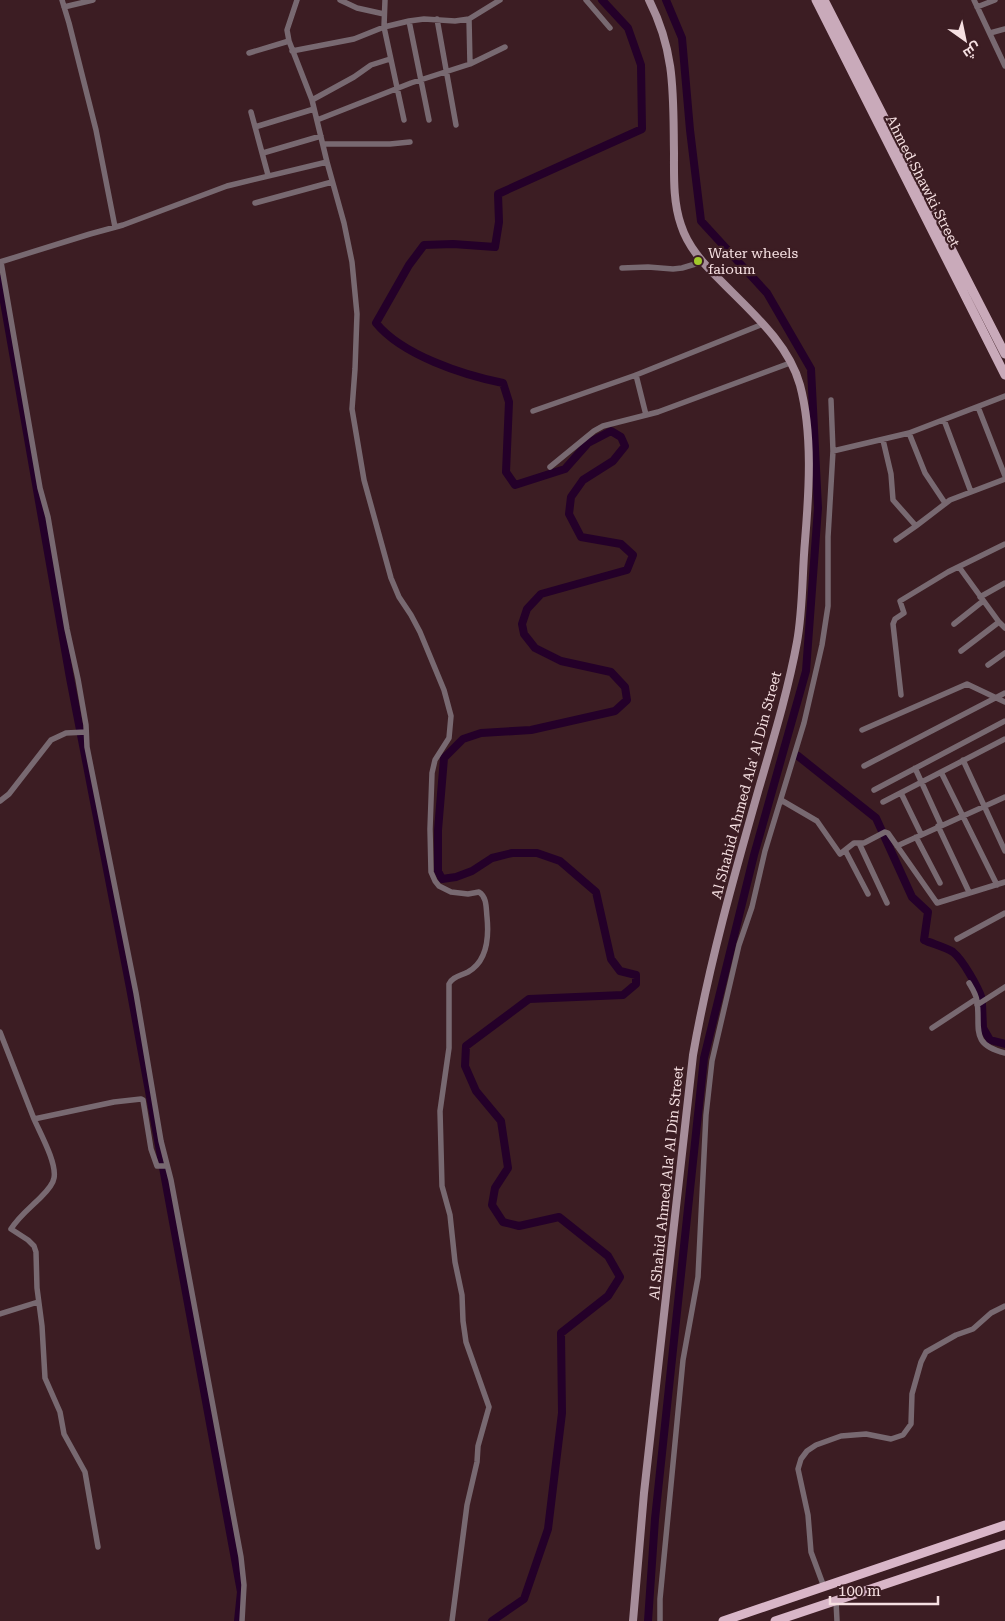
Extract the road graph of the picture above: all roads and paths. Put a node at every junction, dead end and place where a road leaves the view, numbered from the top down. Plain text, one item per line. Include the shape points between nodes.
1 (62, 0) edge
2 (94, 0) edge
3 (297, 0) edge
4 (340, 0) edge
5 (384, 0) edge
6 (500, 0) edge
7 (586, 0) edge
8 (649, 0) edge
9 (816, 0) edge
10 (824, 0) edge
11 (974, 0) edge
12 (994, 0) edge
13 (64, 7) junction
14 (977, 7) junction
15 (384, 14) junction
16 (437, 19) junction
17 (469, 19) junction
18 (408, 21) junction
19 (384, 27) junction
20 (610, 28) dead end
21 (1005, 29) edge
22 (990, 33) junction
23 (288, 41) junction
24 (506, 47) dead end
25 (292, 51) junction
26 (249, 53) dead end
27 (390, 60) junction
28 (470, 64) junction
29 (1005, 66) edge
30 (447, 72) junction
31 (421, 80) junction
32 (396, 89) junction
33 (312, 100) junction
34 (314, 109) junction
35 (251, 112) dead end
36 (317, 120) junction
37 (404, 120) dead end
38 (429, 120) dead end
39 (456, 125) dead end
40 (255, 127) junction
41 (321, 136) junction
42 (410, 142) dead end
43 (323, 144) junction
44 (263, 153) junction
45 (327, 162) junction
46 (268, 175) junction
47 (332, 182) junction
48 (255, 204) dead end
49 (115, 227) junction
50 (1, 262) edge
51 (702, 262) junction
52 (622, 268) dead end
53 (763, 324) junction
54 (1005, 354) edge
55 (790, 363) junction
56 (636, 375) junction
57 (1005, 375) edge
58 (1005, 396) edge
59 (831, 400) dead end
60 (978, 407) junction
61 (533, 411) dead end
62 (646, 415) junction
63 (944, 420) junction
64 (909, 433) junction
65 (883, 440) junction
66 (832, 451) junction
67 (550, 468) dead end
68 (1005, 476) edge
69 (1005, 479) edge
70 (971, 492) junction
71 (944, 503) junction
72 (916, 526) junction
73 (896, 540) dead end
74 (1005, 544) edge
75 (959, 567) junction
76 (1005, 583) edge
77 (982, 599) junction
78 (999, 622) junction
79 (954, 624) dead end
80 (1005, 628) edge
81 (960, 651) dead end
82 (1005, 653) edge
83 (988, 665) dead end
84 (1005, 693) edge
85 (901, 695) dead end
86 (996, 698) junction
87 (1005, 702) edge
88 (1005, 721) edge
89 (862, 730) dead end
90 (85, 732) junction
91 (1005, 739) edge
92 (963, 760) junction
93 (864, 766) dead end
94 (915, 768) junction
95 (941, 772) junction
96 (922, 782) junction
97 (874, 790) dead end
98 (901, 793) junction
99 (1005, 797) edge
100 (781, 800) junction
101 (0, 801) edge
102 (883, 802) dead end
103 (984, 806) junction
104 (962, 815) junction
105 (940, 826) junction
106 (918, 836) junction
107 (859, 843) junction
108 (897, 846) junction
109 (845, 850) junction
110 (1005, 851) edge
111 (1005, 882) edge
112 (940, 883) dead end
113 (996, 885) junction
114 (969, 892) junction
115 (868, 894) dead end
116 (887, 903) dead end
117 (1005, 913) edge
118 (957, 939) dead end
119 (969, 983) dead end
120 (1005, 988) edge
121 (977, 1002) junction
122 (932, 1028) dead end
123 (0, 1032) edge
124 (1005, 1053) edge
125 (34, 1118) junction
126 (164, 1167) junction
127 (38, 1302) junction
128 (1005, 1306) edge
129 (0, 1314) edge
130 (1005, 1525) edge
131 (1005, 1544) edge
132 (98, 1547) dead end
133 (824, 1587) junction
134 (836, 1601) junction
135 (632, 1620) edge
136 (242, 1621) edge
137 (452, 1621) edge
138 (660, 1621) edge
139 (723, 1621) edge
140 (775, 1621) edge
141 (837, 1621) edge

1 - 13 street
2 - 13 street
3 - 23 street via 287,30
4 - 15 street
5 - 15 street
6 - 17 street
7 - 20 street
8 - 51 main road, Al Shahid Ahmed Ala' Al Din Street via 670,59 674,96 675,204 683,231
9 - 57 main road, Ahmed Shawki Street
10 - 54 main road, Ahmed Shawki Street
11 - 14 street
12 - 14 street
13 - 49 street via 96,130
14 - 22 street
15 - 19 street
16 - 17 street
16 - 18 street
16 - 30 street
17 - 28 street
18 - 19 street
18 - 31 street
19 - 25 street via 354,39
19 - 27 street
21 - 22 street
22 - 29 street
23 - 25 street
23 - 26 street
24 - 28 street
25 - 33 street
27 - 32 street
27 - 33 street via 371,65
28 - 30 street
30 - 31 street
30 - 39 street
31 - 32 street
31 - 38 street
32 - 36 street
32 - 37 street
33 - 34 street
34 - 36 street
34 - 40 street
35 - 40 street
36 - 41 street
40 - 44 street
41 - 43 street
41 - 44 street
42 - 43 street
43 - 45 street
44 - 46 street
45 - 46 street
45 - 47 street
46 - 49 street via 214,190
47 - 48 street
47 - 137 street via 344,223 354,281 357,340 352,409 364,480 391,578 420,632 451,716 449,738 435,760 432,772 431,872 439,886 451,892 482,894 488,925 483,956 476,967 449,984 449,1048 440,1111 442,1186 450,1215 466,1342 489,1407 467,1505
49 - 50 street
50 - 90 street
51 - 52 street via 673,269
51 - 53 main road, Al Shahid Ahmed Ala' Al Din Street
53 - 55 main road, Al Shahid Ahmed Ala' Al Din Street
53 - 56 street
55 - 62 street
55 - 135 main road, Al Shahid Ahmed Ala' Al Din Street via 806,408 808,433 808,490 797,643 701,1006
56 - 61 street
56 - 62 street
58 - 60 street
59 - 66 street
60 - 63 street
60 - 68 street
62 - 67 street via 603,426
63 - 64 street
63 - 70 street
64 - 65 street
64 - 71 street via 925,473
65 - 66 street
65 - 72 street via 893,500
66 - 100 street via 828,606 804,723
69 - 70 street
70 - 71 street
71 - 72 street
72 - 73 street
74 - 75 street
75 - 77 street
75 - 85 street via 900,602 904,613 893,624
76 - 77 street
77 - 78 street
77 - 79 street
78 - 80 street
78 - 81 street
82 - 83 street
84 - 86 street
86 - 87 street
86 - 89 street via 967,684
86 - 93 street
88 - 94 street
90 - 101 street via 58,735 51,740
90 - 126 street via 136,993
91 - 92 street
92 - 95 street
92 - 103 street
94 - 96 street
94 - 97 street
95 - 96 street
95 - 104 street
96 - 98 street
96 - 105 street
98 - 102 street
98 - 106 street
99 - 103 street
100 - 109 street via 817,821 838,853
100 - 138 street via 737,953 712,1062 698,1277 682,1360
103 - 104 street
103 - 110 street
104 - 105 street
104 - 113 street
105 - 106 street
105 - 114 street
106 - 108 street
106 - 112 street
107 - 108 street via 883,833 889,834
107 - 109 street
107 - 116 street
108 - 114 street via 935,903
109 - 115 street
111 - 113 street
113 - 114 street
117 - 118 street
119 - 121 street
120 - 121 street
121 - 122 street
121 - 124 street via 977,1028 983,1043
123 - 125 street
125 - 126 street via 141,1099 151,1149 157,1166
125 - 127 street via 53,1164 54,1180 11,1229 34,1246
126 - 136 street via 242,1557
127 - 129 street
127 - 132 street via 45,1378 60,1412 64,1434 85,1472
128 - 133 street via 973,1329 926,1352 912,1394 911,1424 903,1435 891,1438 866,1434 842,1436 816,1445 801,1459 798,1469 808,1515 810,1552
130 - 133 highway
131 - 134 highway
133 - 139 highway
134 - 140 highway
134 - 141 street

